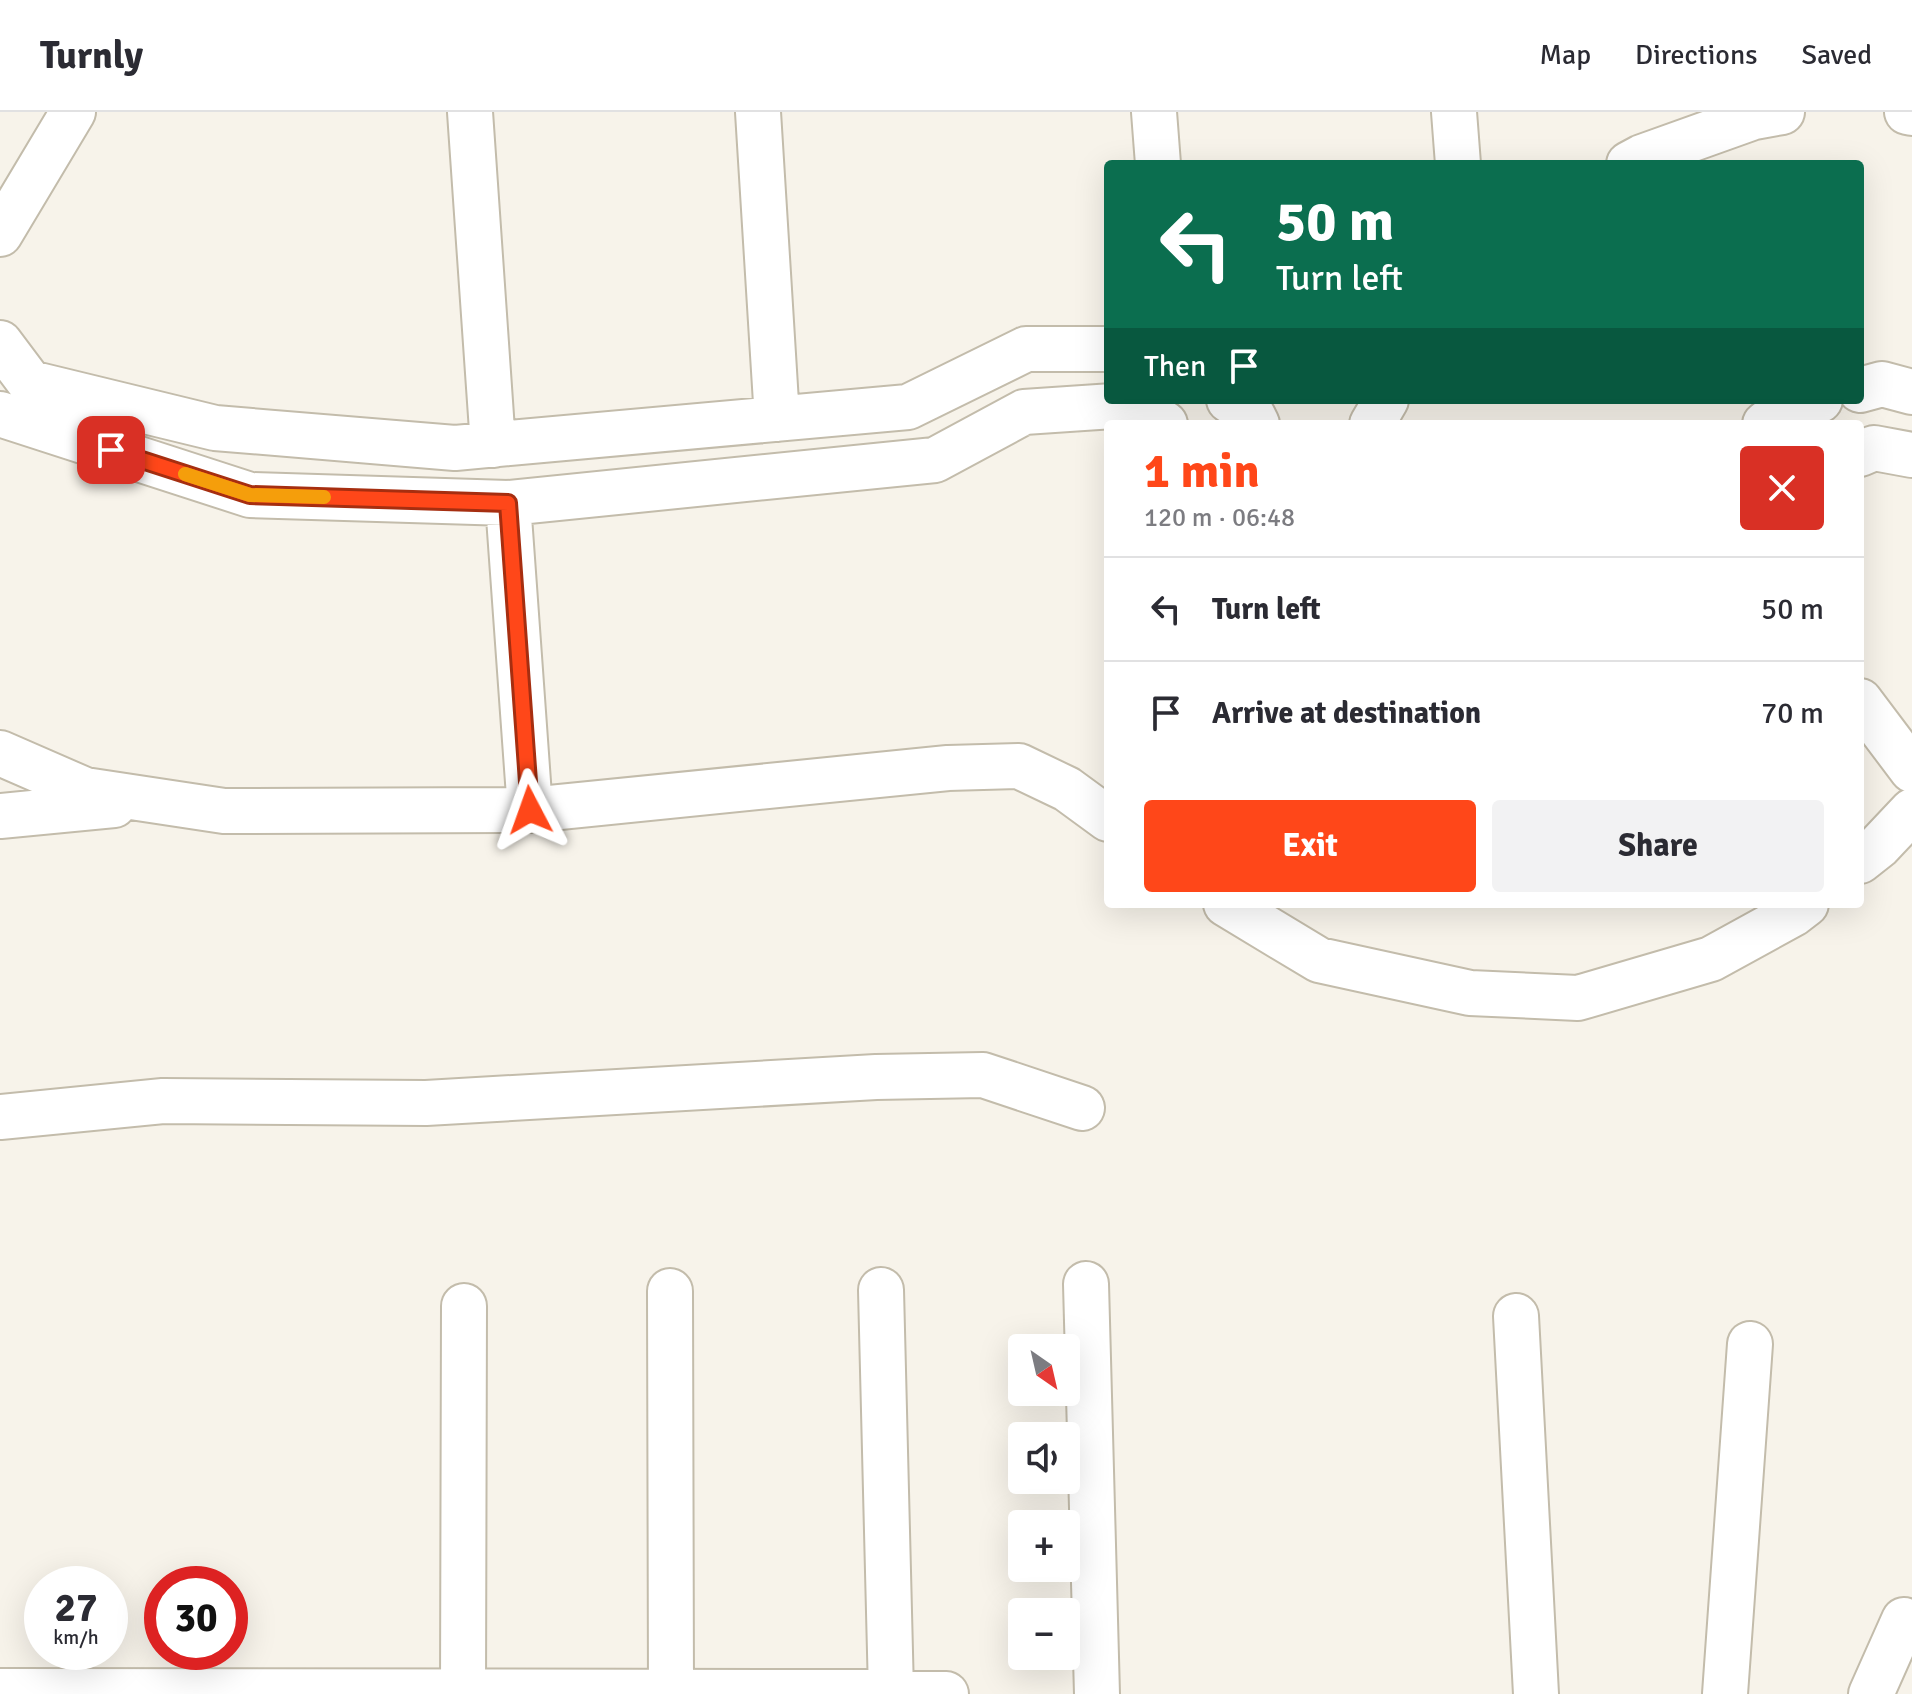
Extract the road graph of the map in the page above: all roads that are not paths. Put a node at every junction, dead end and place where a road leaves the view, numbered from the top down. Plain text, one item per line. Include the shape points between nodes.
1 (73, 112) edge
2 (470, 112) edge
3 (758, 112) edge
4 (1154, 112) edge
5 (1454, 112) edge
6 (1782, 112) edge
7 (1158, 160) edge
8 (1458, 160) edge
9 (1636, 160) edge
10 (0, 234) edge
11 (1104, 349) edge
12 (3, 350) edge
13 (1864, 389) edge
14 (1912, 392) edge
15 (1235, 404) edge
16 (1804, 404) edge
17 (0, 414) edge
18 (777, 419) junction
19 (1159, 420) edge
20 (1255, 420) edge
21 (1770, 420) edge
22 (493, 445) junction
23 (1864, 452) edge
24 (1912, 455) edge
25 (508, 503) junction
26 (1864, 706) edge
27 (0, 753) edge
28 (1912, 770) edge
29 (156, 801) junction
30 (530, 810) junction
31 (1912, 811) edge
32 (0, 816) edge
33 (1104, 816) edge
34 (1864, 858) edge
35 (1233, 908) edge
36 (1801, 908) edge
37 (1082, 1108) dead end
38 (0, 1117) edge
39 (1086, 1284) dead end
40 (881, 1290) dead end
41 (670, 1291) dead end
42 (464, 1306) dead end
43 (1516, 1316) dead end
44 (1750, 1344) dead end
45 (1912, 1623) edge
46 (0, 1691) edge
47 (474, 1692) edge
48 (682, 1692) edge
49 (909, 1693) edge
50 (946, 1694) edge
51 (1097, 1694) edge
52 (1536, 1694) edge
53 (1725, 1694) edge
54 (1871, 1694) edge

1 - 10 street
2 - 22 street
3 - 18 street
4 - 7 street
5 - 8 street
6 - 9 street via 1754,117
11 - 18 street via 1026,349 908,407
12 - 22 street via 30,383 215,428 455,448
13 - 14 street via 1882,384
15 - 20 street
16 - 21 street via 1784,409
17 - 25 street via 250,495
18 - 22 street
19 - 25 street via 1113,406 1024,412 935,460
23 - 24 street via 1874,448
25 - 30 street
26 - 28 street
27 - 29 street via 85,790
29 - 30 street via 224,811
29 - 32 street
30 - 33 street via 1019,766 1067,789
31 - 34 street
35 - 36 street via 1319,960 1470,993 1578,998 1711,959
37 - 38 street via 983,1075 426,1103 163,1101
39 - 51 street
40 - 49 street
41 - 48 street
42 - 47 street
43 - 52 street
44 - 53 street
45 - 54 street via 1904,1620
46 - 47 street
47 - 48 street
48 - 49 street
49 - 50 street

